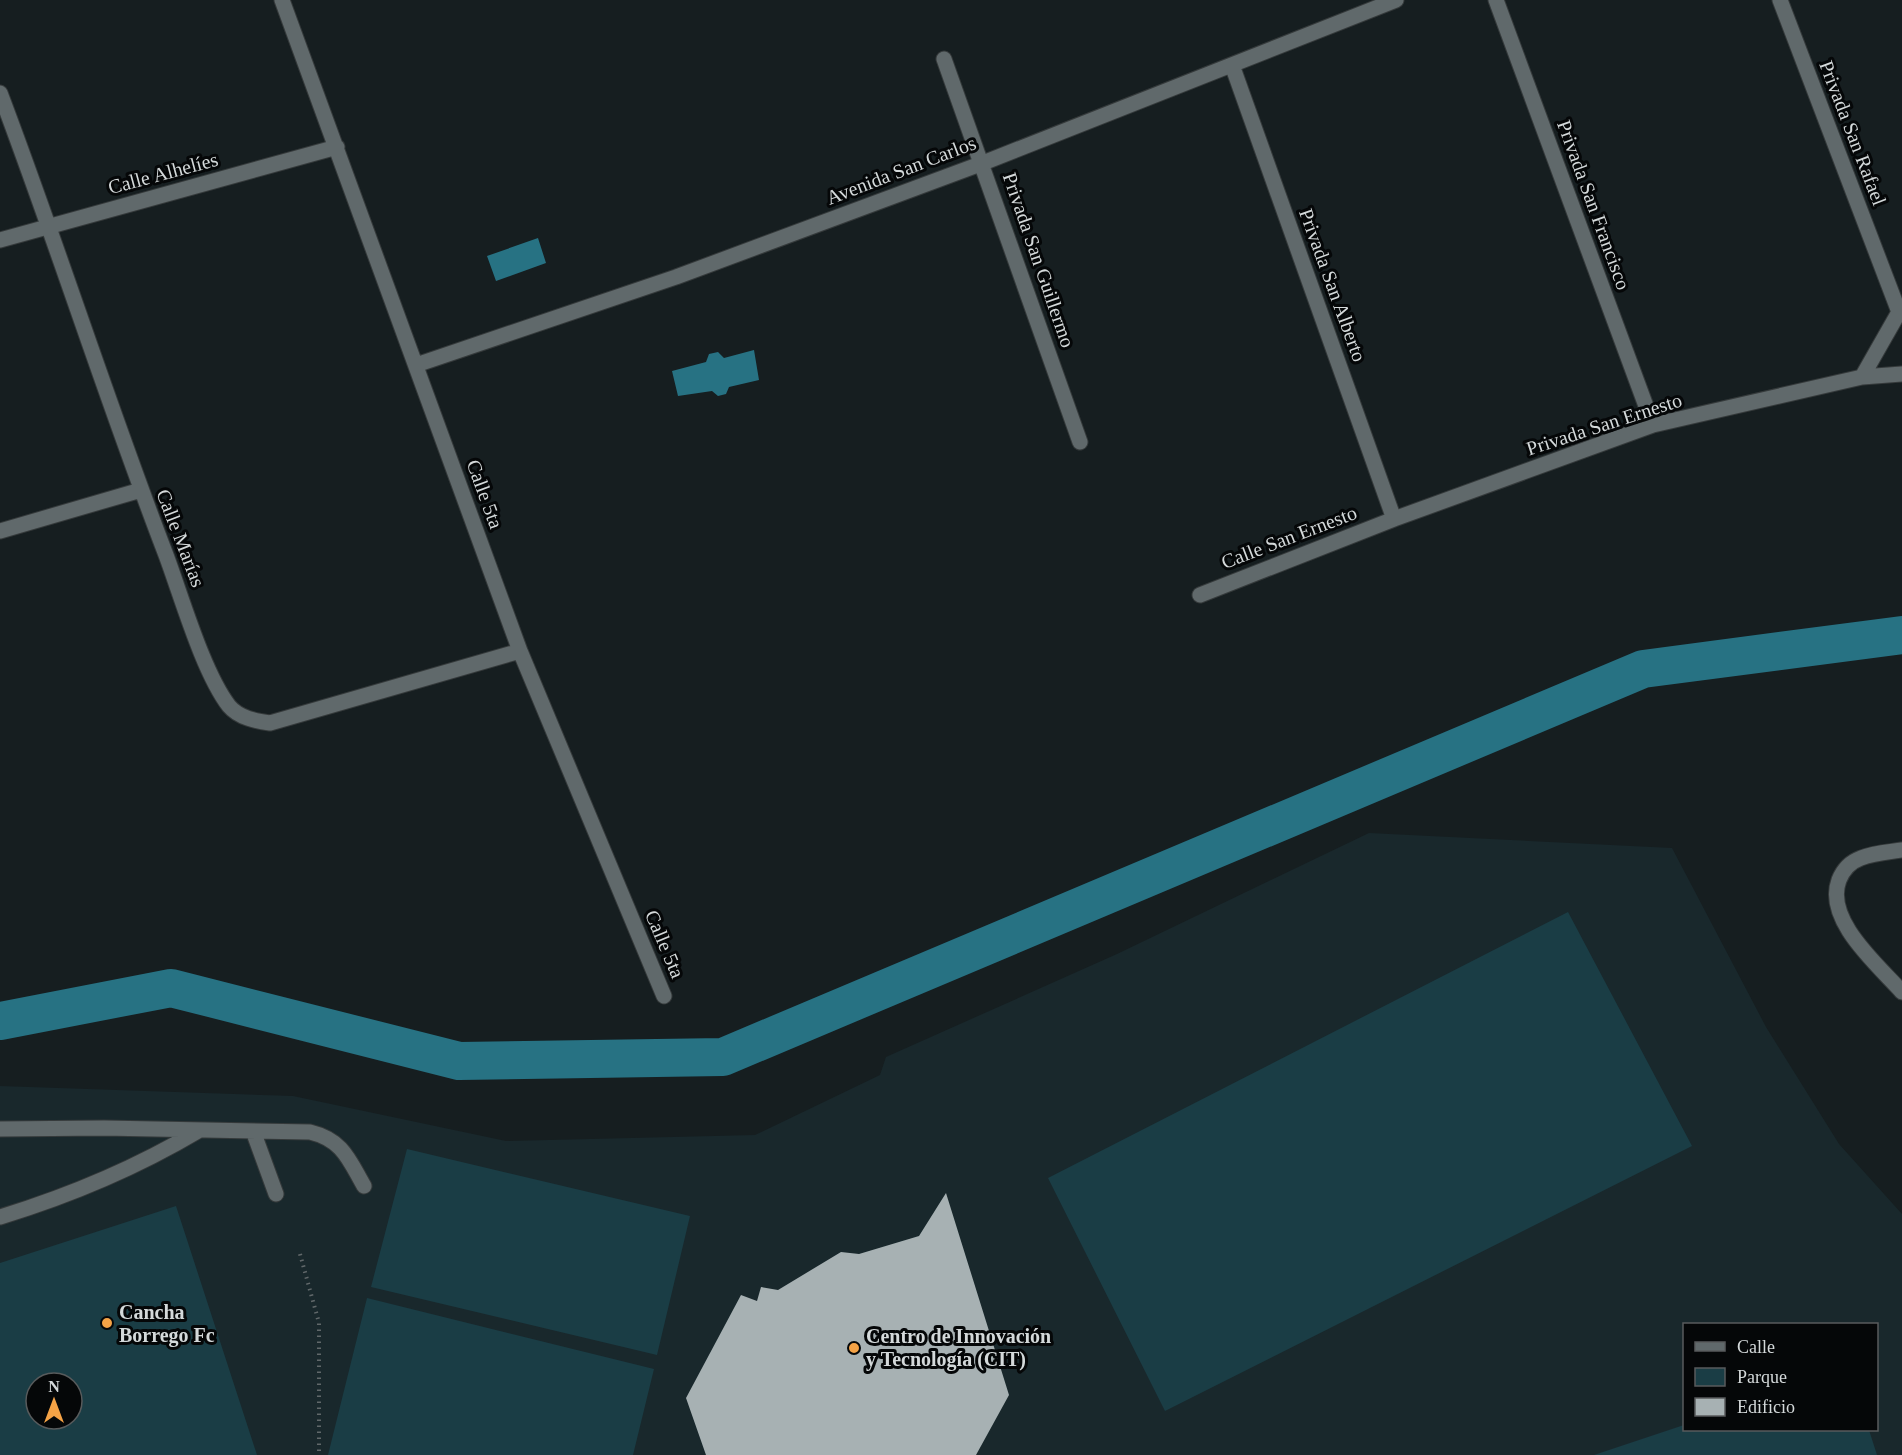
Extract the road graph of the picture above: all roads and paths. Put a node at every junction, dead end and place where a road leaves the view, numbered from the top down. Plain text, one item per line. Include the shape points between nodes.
1 (282, 0) edge
2 (1396, 0) edge
3 (1496, 0) edge
4 (1779, 0) edge
5 (944, 59) dead end
6 (1232, 65) junction
7 (0, 93) edge
8 (337, 147) junction
9 (983, 163) junction
10 (50, 226) junction
11 (0, 240) edge
12 (1901, 312) edge
13 (416, 365) junction
14 (1902, 374) edge
15 (1862, 376) junction
16 (1653, 425) junction
17 (1080, 442) dead end
18 (141, 490) junction
19 (1394, 519) junction
20 (0, 531) edge
21 (1200, 595) dead end
22 (520, 651) junction
23 (1902, 850) edge
24 (1902, 992) edge
25 (664, 996) dead end
26 (0, 1129) edge
27 (198, 1131) junction
28 (253, 1131) junction
29 (364, 1186) dead end
30 (276, 1194) dead end
31 (0, 1217) edge
32 (300, 1254) dead end
33 (319, 1455) edge

1 - 8 street, Calle 5ta
2 - 6 street, Avenida San Carlos
3 - 16 street, Privada San Francisco
4 - 12 street, Privada San Rafael
5 - 9 street, Privada San Guillermo
6 - 9 street, Avenida San Carlos
6 - 19 street, Privada San Alberto
7 - 10 street, Calle Marías
8 - 10 street, Calle Alhelíes
8 - 13 street, Calle 5ta
9 - 13 street, Avenida San Carlos via 676,277
9 - 17 street, Privada San Guillermo
10 - 11 street, Calle Alhelíes
10 - 18 street, Calle Marías
12 - 15 street, Privada San Rafael
13 - 22 street, Calle 5ta
14 - 15 street, Privada San Ernesto
15 - 16 street, Privada San Ernesto
16 - 19 street, Privada San Ernesto
18 - 20 street
18 - 22 street, Calle Marías via 211,675 231,709 248,719 270,723
19 - 21 street, Calle San Ernesto
22 - 25 street, Calle 5ta
23 - 24 street via 1849,864 1837,884 1835,902 1848,930
26 - 27 street
27 - 28 street
27 - 31 street via 120,1174
28 - 29 street via 324,1135 341,1147
28 - 30 street
32 - 33 path via 319,1323

